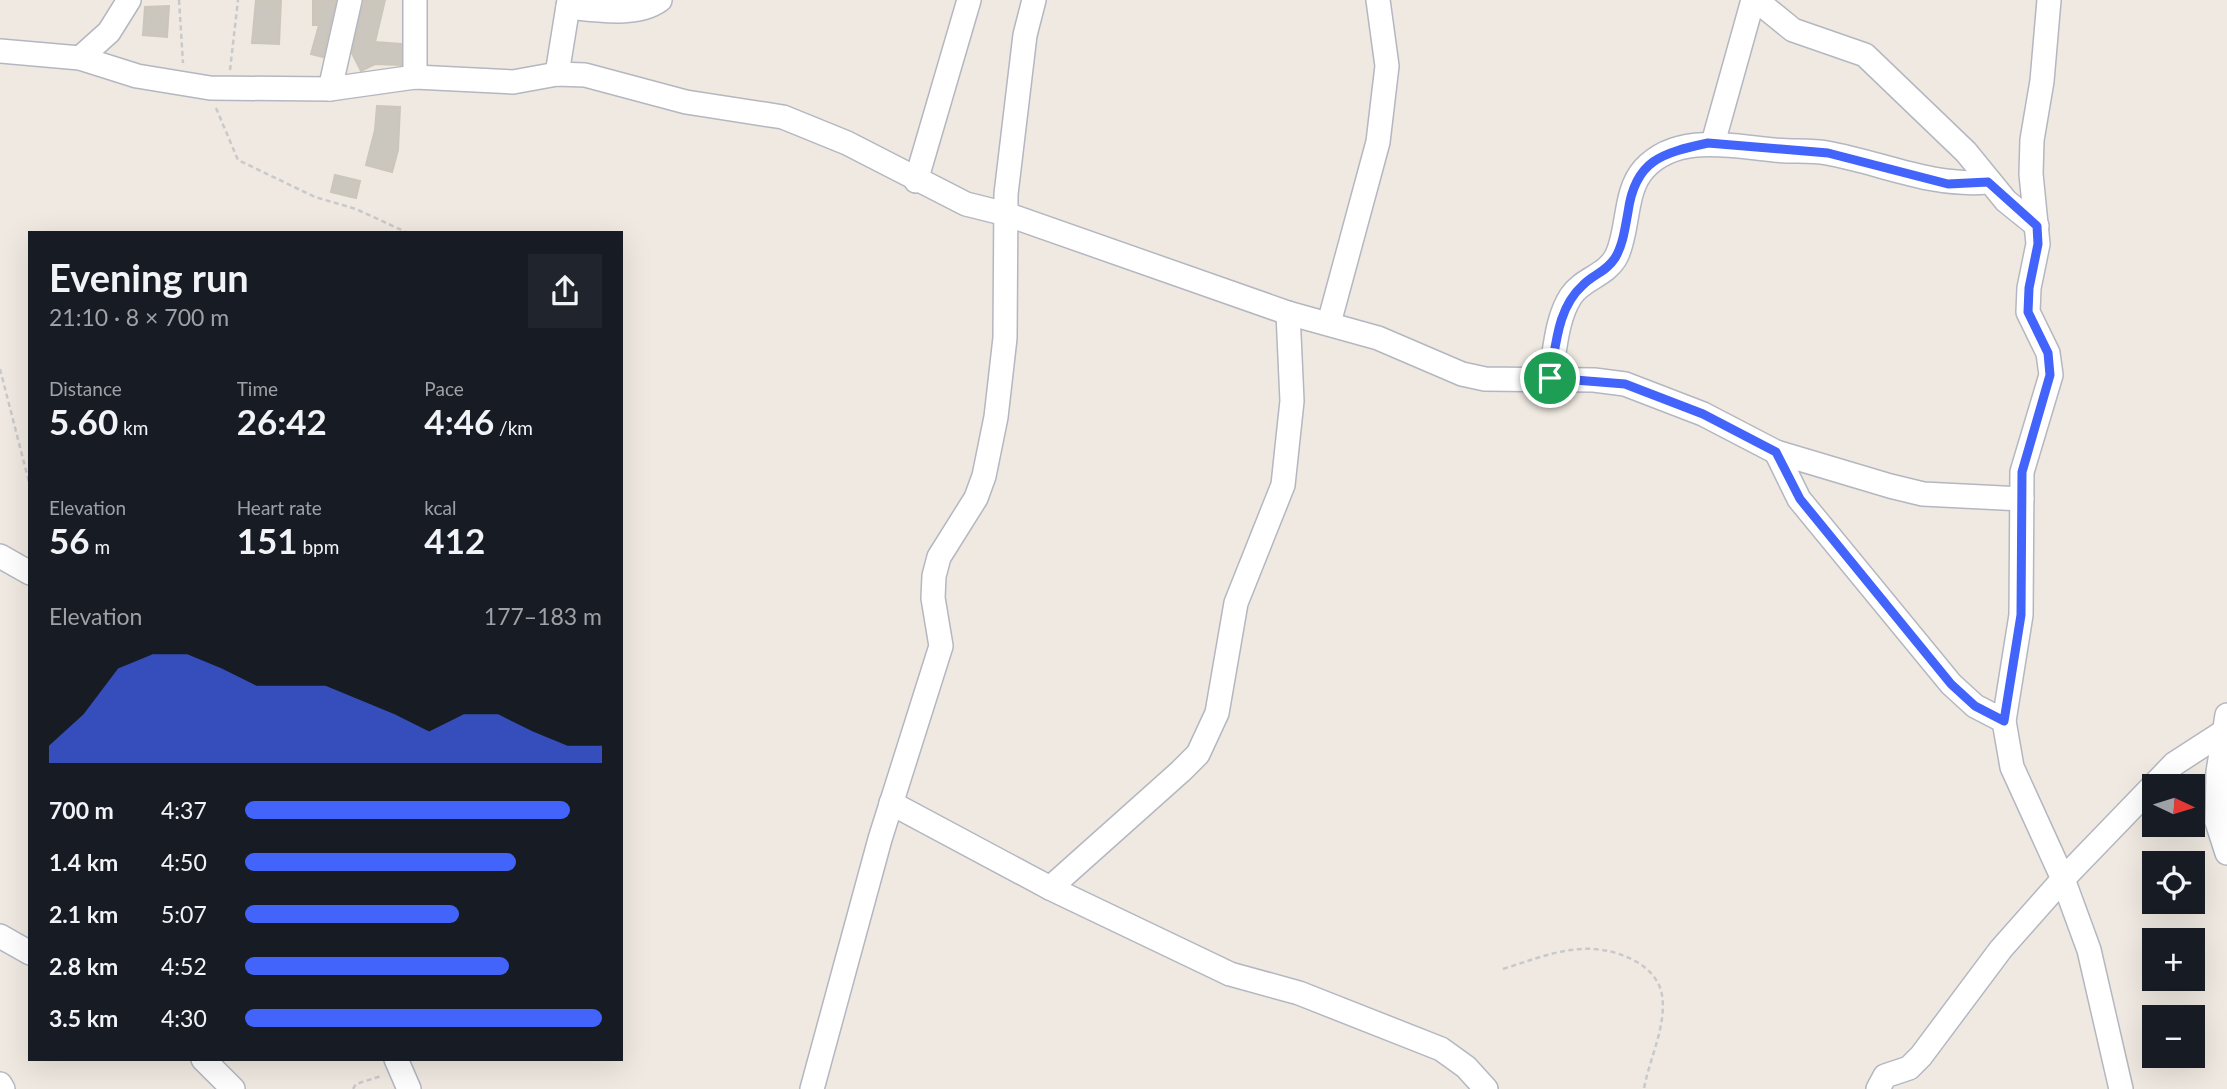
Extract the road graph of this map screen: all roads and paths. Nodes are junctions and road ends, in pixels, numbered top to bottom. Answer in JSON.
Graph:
{"nodes":[{"id":1,"x":129,"y":0,"type":"edge"},
{"id":2,"x":179,"y":0,"type":"edge"},
{"id":3,"x":238,"y":0,"type":"edge"},
{"id":4,"x":350,"y":0,"type":"edge"},
{"id":5,"x":415,"y":0,"type":"edge"},
{"id":6,"x":660,"y":0,"type":"edge"},
{"id":7,"x":970,"y":0,"type":"edge"},
{"id":8,"x":1034,"y":0,"type":"edge"},
{"id":9,"x":1378,"y":0,"type":"edge"},
{"id":10,"x":1754,"y":0,"type":"edge"},
{"id":11,"x":2049,"y":0,"type":"edge"},
{"id":12,"x":568,"y":4,"type":"edge"},
{"id":13,"x":0,"y":51,"type":"edge"},
{"id":14,"x":80,"y":58,"type":"junction"},
{"id":15,"x":557,"y":74,"type":"junction"},
{"id":16,"x":415,"y":77,"type":"junction"},
{"id":17,"x":184,"y":85,"type":"junction"},
{"id":18,"x":219,"y":88,"type":"junction"},
{"id":19,"x":330,"y":89,"type":"junction"},
{"id":20,"x":1713,"y":143,"type":"junction"},
{"id":21,"x":916,"y":181,"type":"junction"},
{"id":22,"x":1988,"y":182,"type":"junction"},
{"id":23,"x":1006,"y":214,"type":"junction"},
{"id":24,"x":2037,"y":226,"type":"junction"},
{"id":25,"x":404,"y":231,"type":"edge"},
{"id":26,"x":1289,"y":313,"type":"junction"},
{"id":27,"x":1329,"y":323,"type":"junction"},
{"id":28,"x":0,"y":369,"type":"edge"},
{"id":29,"x":1550,"y":378,"type":"junction"},
{"id":30,"x":1776,"y":452,"type":"junction"},
{"id":31,"x":28,"y":478,"type":"edge"},
{"id":32,"x":2022,"y":499,"type":"junction"},
{"id":33,"x":0,"y":556,"type":"edge"},
{"id":34,"x":28,"y":572,"type":"edge"},
{"id":35,"x":2004,"y":721,"type":"junction"},
{"id":36,"x":2226,"y":723,"type":"edge"},
{"id":37,"x":891,"y":803,"type":"junction"},
{"id":38,"x":2227,"y":853,"type":"edge"},
{"id":39,"x":2063,"y":878,"type":"junction"},
{"id":40,"x":1050,"y":888,"type":"junction"},
{"id":41,"x":0,"y":936,"type":"edge"},
{"id":42,"x":28,"y":952,"type":"edge"},
{"id":43,"x":1503,"y":969,"type":"dead end"},
{"id":44,"x":205,"y":1061,"type":"edge"},
{"id":45,"x":402,"y":1073,"type":"edge"},
{"id":46,"x":0,"y":1084,"type":"edge"},
{"id":47,"x":4,"y":1089,"type":"edge"},
{"id":48,"x":233,"y":1089,"type":"edge"},
{"id":49,"x":353,"y":1089,"type":"edge"},
{"id":50,"x":812,"y":1089,"type":"edge"},
{"id":51,"x":1486,"y":1089,"type":"edge"},
{"id":52,"x":1644,"y":1089,"type":"edge"},
{"id":53,"x":1878,"y":1089,"type":"edge"},
{"id":54,"x":2121,"y":1089,"type":"edge"}],
"edges":[{"from":1,"to":14,"type":"street"},
{"from":2,"to":17,"type":"path"},
{"from":3,"to":18,"type":"path"},
{"from":4,"to":19,"type":"street"},
{"from":5,"to":16,"type":"street"},
{"from":6,"to":12,"type":"street"},
{"from":7,"to":21,"type":"street"},
{"from":8,"to":23,"type":"street"},
{"from":9,"to":27,"type":"street"},
{"from":10,"to":20,"type":"street"},
{"from":10,"to":22,"type":"street"},
{"from":11,"to":24,"type":"street"},
{"from":12,"to":15,"type":"street"},
{"from":13,"to":14,"type":"street"},
{"from":14,"to":17,"type":"street"},
{"from":15,"to":16,"type":"street"},
{"from":15,"to":21,"type":"street"},
{"from":16,"to":19,"type":"street"},
{"from":17,"to":18,"type":"street"},
{"from":18,"to":19,"type":"street"},
{"from":18,"to":25,"type":"path"},
{"from":20,"to":22,"type":"street"},
{"from":20,"to":29,"type":"street"},
{"from":21,"to":23,"type":"street"},
{"from":22,"to":24,"type":"street"},
{"from":23,"to":26,"type":"street"},
{"from":23,"to":37,"type":"street"},
{"from":24,"to":32,"type":"street"},
{"from":26,"to":27,"type":"street"},
{"from":26,"to":40,"type":"street"},
{"from":27,"to":29,"type":"street"},
{"from":28,"to":31,"type":"path"},
{"from":29,"to":30,"type":"street"},
{"from":30,"to":32,"type":"street"},
{"from":30,"to":35,"type":"street"},
{"from":32,"to":35,"type":"street"},
{"from":33,"to":34,"type":"street"},
{"from":35,"to":39,"type":"street"},
{"from":36,"to":38,"type":"street"},
{"from":36,"to":39,"type":"street"},
{"from":37,"to":40,"type":"street"},
{"from":37,"to":50,"type":"street"},
{"from":39,"to":53,"type":"street"},
{"from":39,"to":54,"type":"street"},
{"from":40,"to":51,"type":"street"},
{"from":41,"to":42,"type":"street"},
{"from":43,"to":52,"type":"path"},
{"from":44,"to":48,"type":"street"},
{"from":45,"to":49,"type":"path"},
{"from":46,"to":47,"type":"street"}]}
